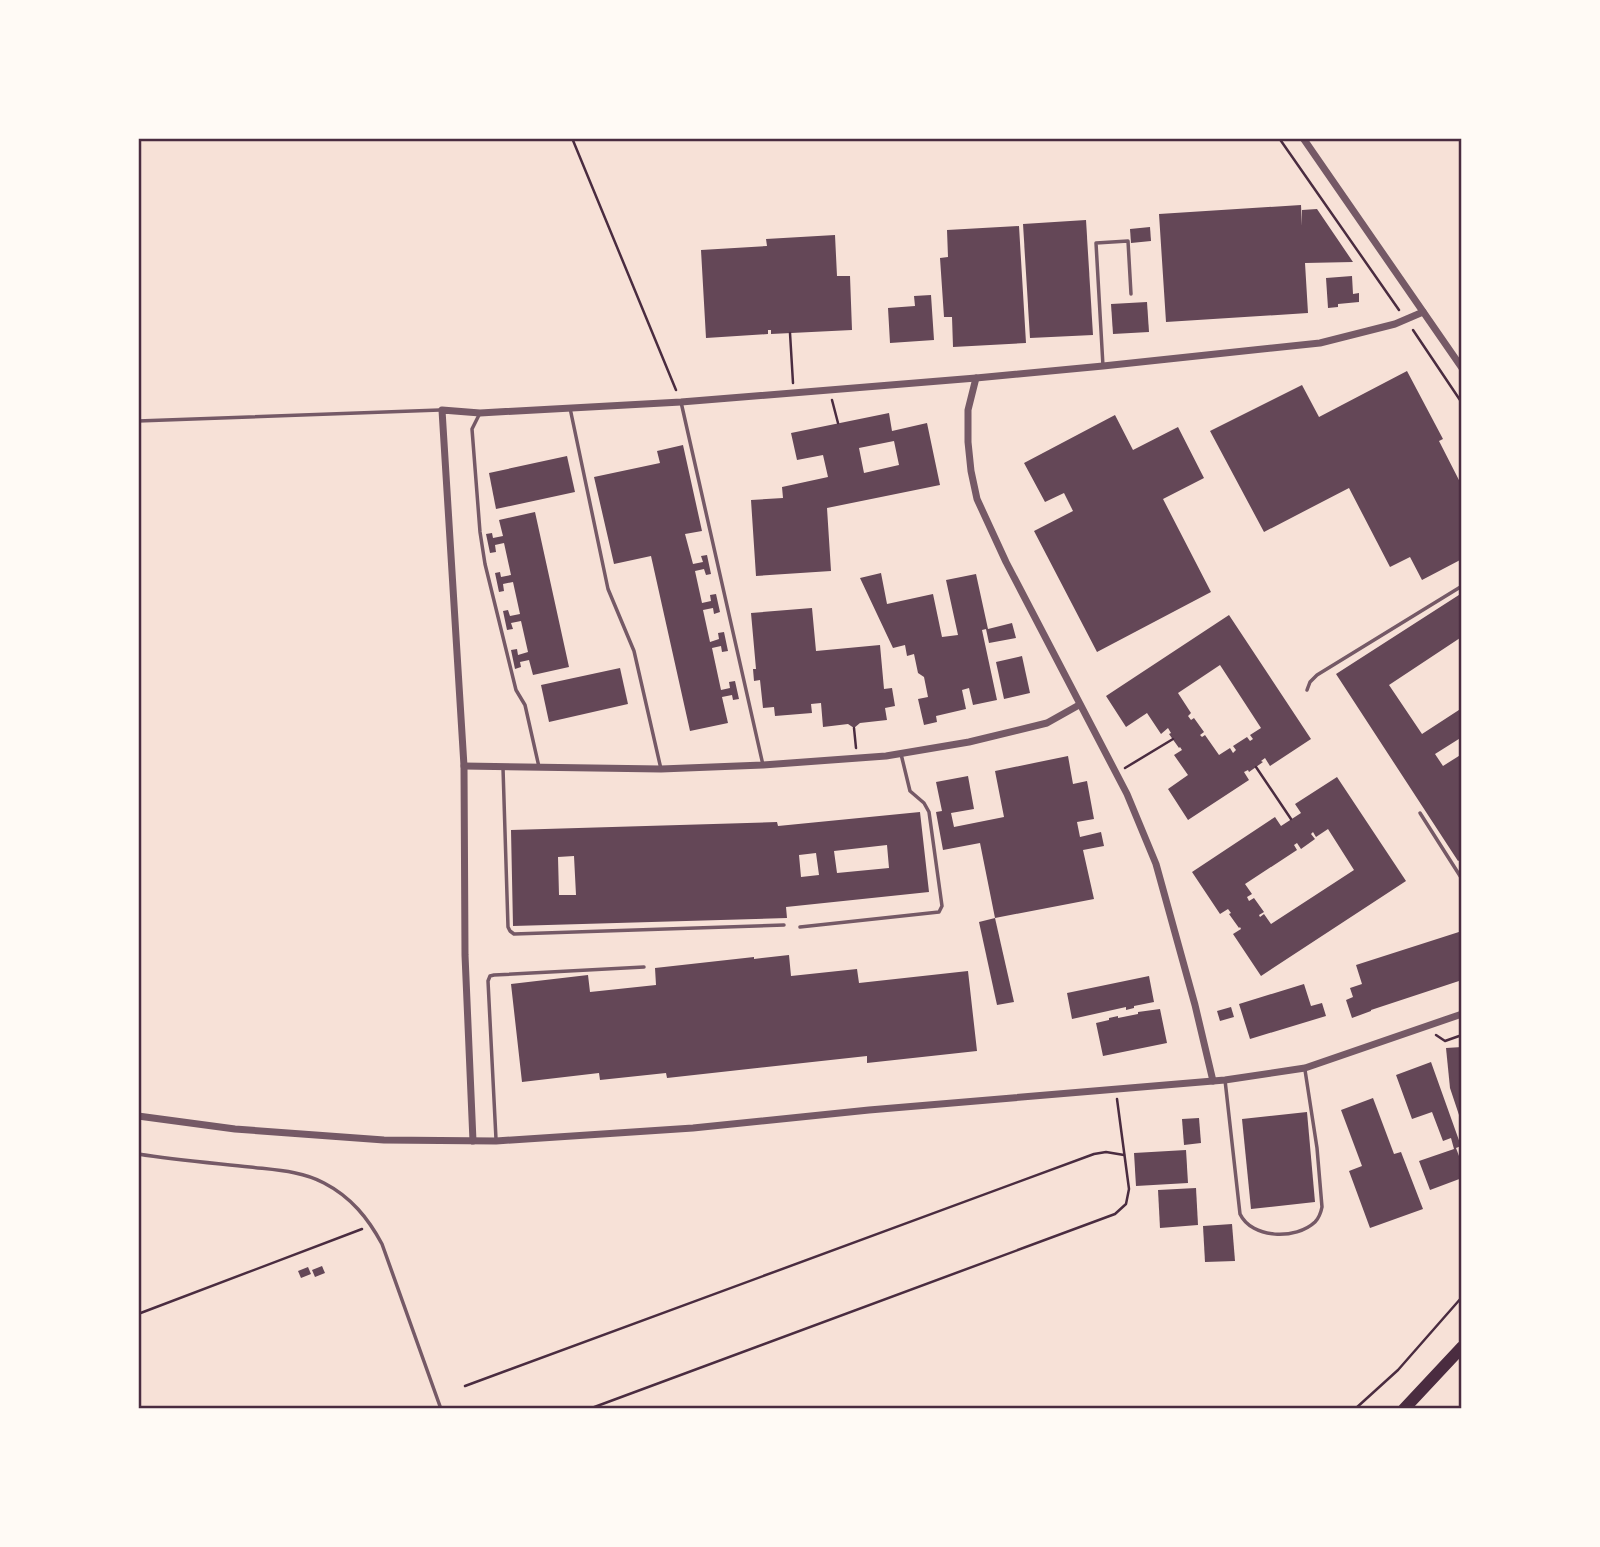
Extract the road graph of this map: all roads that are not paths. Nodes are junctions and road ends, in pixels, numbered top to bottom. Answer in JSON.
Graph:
{"nodes":[{"id":1,"x":1303,"y":138,"type":"edge"},
{"id":2,"x":1131,"y":294,"type":"dead end"},
{"id":3,"x":1423,"y":312,"type":"junction"},
{"id":4,"x":1103,"y":366,"type":"junction"},
{"id":5,"x":1462,"y":368,"type":"edge"},
{"id":6,"x":976,"y":378,"type":"junction"},
{"id":7,"x":681,"y":402,"type":"junction"},
{"id":8,"x":570,"y":408,"type":"junction"},
{"id":9,"x":442,"y":410,"type":"junction"},
{"id":10,"x":480,"y":413,"type":"junction"},
{"id":11,"x":138,"y":421,"type":"edge"},
{"id":12,"x":1462,"y":586,"type":"edge"},
{"id":13,"x":1307,"y":690,"type":"dead end"},
{"id":14,"x":1079,"y":705,"type":"junction"},
{"id":15,"x":901,"y":754,"type":"junction"},
{"id":16,"x":763,"y":765,"type":"junction"},
{"id":17,"x":464,"y":766,"type":"junction"},
{"id":18,"x":503,"y":766,"type":"junction"},
{"id":19,"x":539,"y":767,"type":"junction"},
{"id":20,"x":661,"y":769,"type":"junction"},
{"id":21,"x":1420,"y":813,"type":"dead end"},
{"id":22,"x":1462,"y":879,"type":"edge"},
{"id":23,"x":784,"y":925,"type":"dead end"},
{"id":24,"x":800,"y":927,"type":"dead end"},
{"id":25,"x":645,"y":967,"type":"dead end"},
{"id":26,"x":1462,"y":1014,"type":"edge"},
{"id":27,"x":1305,"y":1068,"type":"junction"},
{"id":28,"x":1224,"y":1080,"type":"junction"},
{"id":29,"x":1213,"y":1081,"type":"junction"},
{"id":30,"x":138,"y":1116,"type":"edge"},
{"id":31,"x":473,"y":1141,"type":"junction"},
{"id":32,"x":496,"y":1141,"type":"junction"},
{"id":33,"x":138,"y":1154,"type":"edge"},
{"id":34,"x":1462,"y":1347,"type":"edge"},
{"id":35,"x":441,"y":1409,"type":"edge"},
{"id":36,"x":1404,"y":1409,"type":"edge"}],
"edges":[{"from":1,"to":3,"type":"street"},
{"from":2,"to":4,"type":"lane"},
{"from":3,"to":4,"type":"street"},
{"from":3,"to":5,"type":"street"},
{"from":4,"to":6,"type":"street"},
{"from":6,"to":7,"type":"street"},
{"from":6,"to":14,"type":"street"},
{"from":7,"to":8,"type":"street"},
{"from":7,"to":16,"type":"lane"},
{"from":8,"to":10,"type":"street"},
{"from":8,"to":20,"type":"lane"},
{"from":9,"to":10,"type":"street"},
{"from":9,"to":11,"type":"lane"},
{"from":9,"to":17,"type":"street"},
{"from":10,"to":19,"type":"lane"},
{"from":12,"to":13,"type":"lane"},
{"from":14,"to":15,"type":"street"},
{"from":14,"to":29,"type":"street"},
{"from":15,"to":16,"type":"street"},
{"from":15,"to":24,"type":"lane"},
{"from":16,"to":20,"type":"street"},
{"from":17,"to":18,"type":"street"},
{"from":17,"to":31,"type":"street"},
{"from":18,"to":19,"type":"street"},
{"from":18,"to":23,"type":"lane"},
{"from":19,"to":20,"type":"street"},
{"from":21,"to":22,"type":"lane"},
{"from":25,"to":32,"type":"lane"},
{"from":26,"to":27,"type":"street"},
{"from":27,"to":28,"type":"street"},
{"from":27,"to":28,"type":"lane"},
{"from":28,"to":29,"type":"street"},
{"from":29,"to":32,"type":"street"},
{"from":30,"to":31,"type":"street"},
{"from":31,"to":32,"type":"street"},
{"from":33,"to":35,"type":"lane"},
{"from":34,"to":36,"type":"highway"}]}
